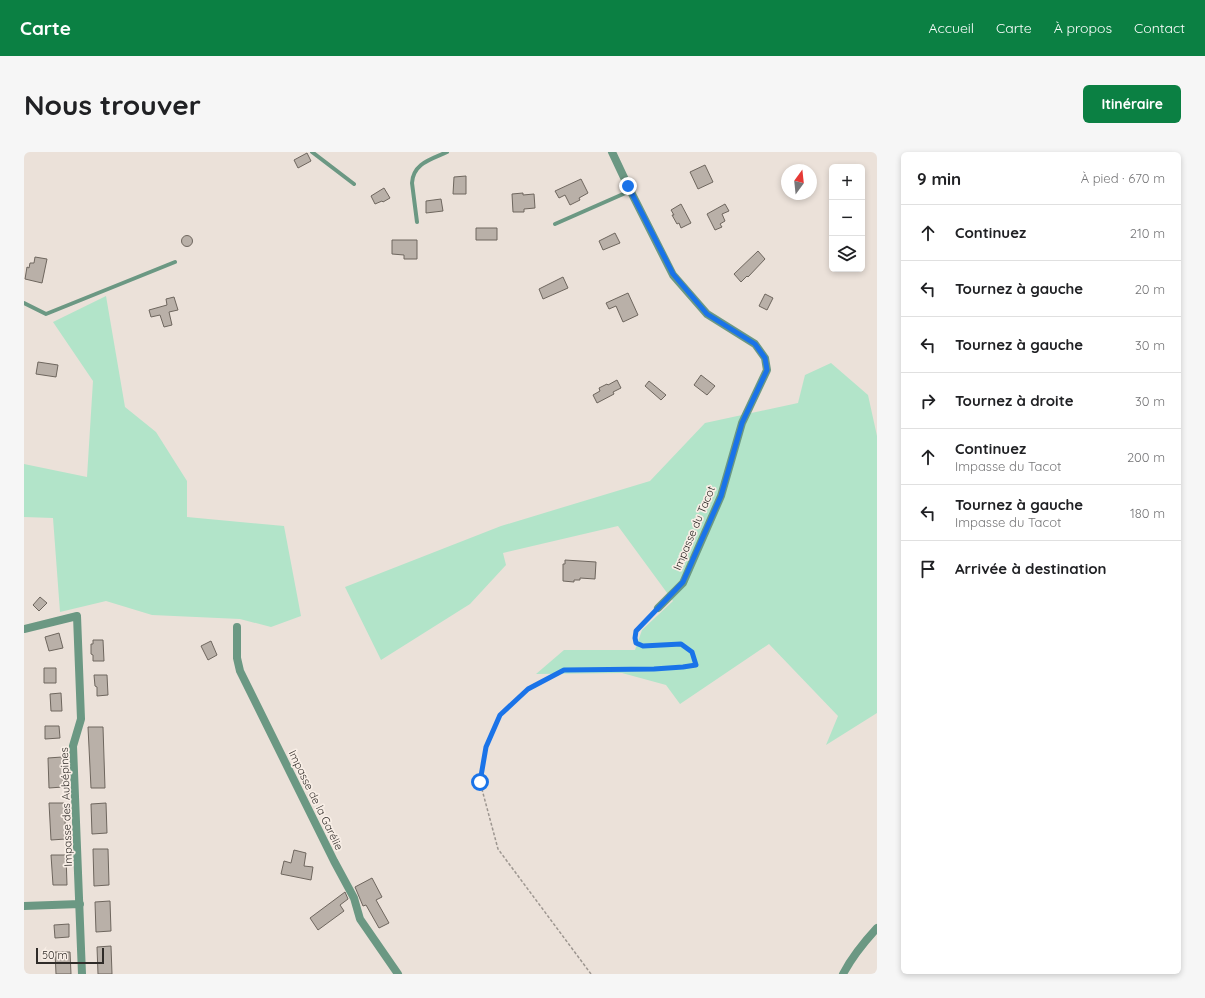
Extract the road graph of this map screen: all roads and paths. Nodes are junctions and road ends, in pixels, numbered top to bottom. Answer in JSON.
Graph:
{"nodes":[{"id":1,"x":312,"y":152,"type":"edge"},
{"id":2,"x":447,"y":152,"type":"edge"},
{"id":3,"x":612,"y":152,"type":"edge"},
{"id":4,"x":354,"y":184,"type":"dead end"},
{"id":5,"x":630,"y":191,"type":"junction"},
{"id":6,"x":417,"y":222,"type":"dead end"},
{"id":7,"x":555,"y":224,"type":"dead end"},
{"id":8,"x":175,"y":262,"type":"dead end"},
{"id":9,"x":24,"y":303,"type":"edge"},
{"id":10,"x":658,"y":608,"type":"joint"},
{"id":11,"x":237,"y":627,"type":"dead end"},
{"id":12,"x":24,"y":629,"type":"edge"},
{"id":13,"x":80,"y":904,"type":"junction"},
{"id":14,"x":24,"y":906,"type":"edge"},
{"id":15,"x":877,"y":928,"type":"edge"},
{"id":16,"x":82,"y":974,"type":"edge"},
{"id":17,"x":398,"y":974,"type":"edge"},
{"id":18,"x":591,"y":974,"type":"edge"},
{"id":19,"x":843,"y":974,"type":"edge"}],
"edges":[{"from":1,"to":4,"type":"lane"},
{"from":2,"to":6,"type":"lane"},
{"from":3,"to":5,"type":"street","name":"Impasse du Tacot"},
{"from":5,"to":7,"type":"lane"},
{"from":5,"to":10,"type":"street","name":"Impasse du Tacot"},
{"from":8,"to":9,"type":"lane"},
{"from":10,"to":18,"type":"path"},
{"from":11,"to":17,"type":"street","name":"Impasse de la Garélie"},
{"from":12,"to":13,"type":"street","name":"Impasse des Aubépines"},
{"from":13,"to":14,"type":"street"},
{"from":13,"to":16,"type":"street","name":"Impasse des Aubépines"},
{"from":15,"to":19,"type":"street"}]}
